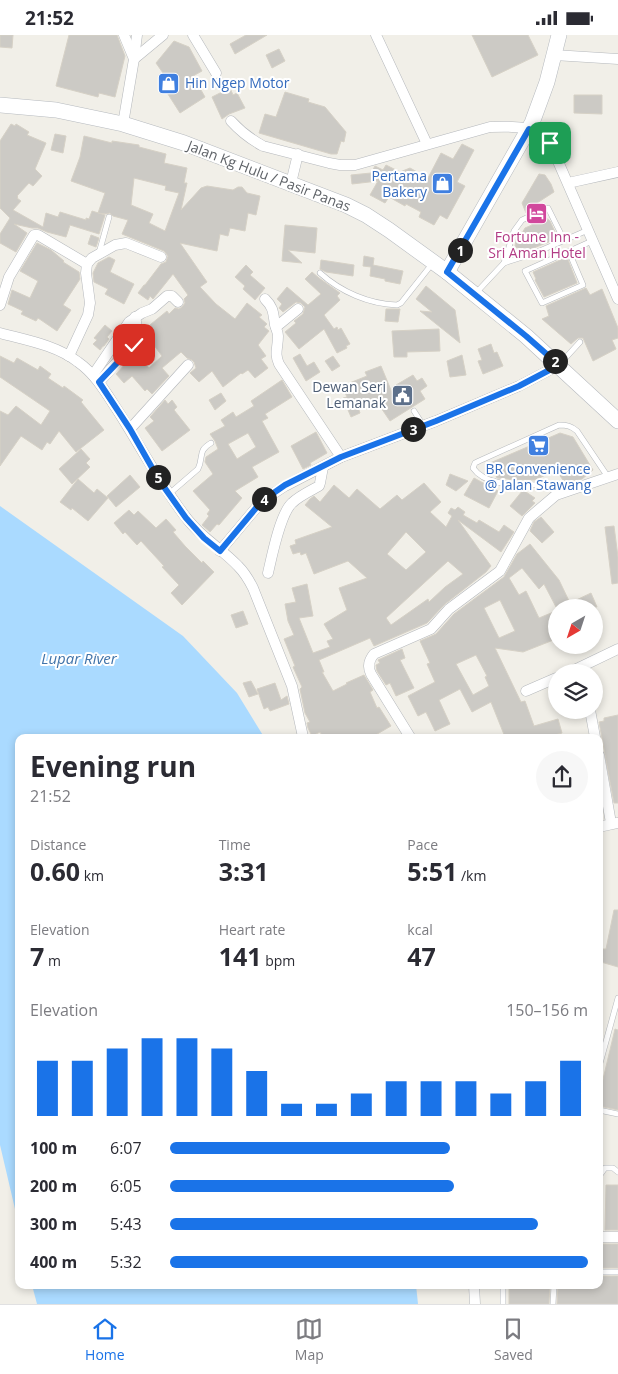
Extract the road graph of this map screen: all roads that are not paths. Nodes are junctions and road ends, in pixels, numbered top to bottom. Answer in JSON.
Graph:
{"nodes":[{"id":1,"x":124,"y":35,"type":"edge"},
{"id":2,"x":137,"y":35,"type":"edge"},
{"id":3,"x":164,"y":35,"type":"edge"},
{"id":4,"x":193,"y":35,"type":"edge"},
{"id":5,"x":376,"y":35,"type":"edge"},
{"id":6,"x":559,"y":35,"type":"edge"},
{"id":7,"x":554,"y":55,"type":"junction"},
{"id":8,"x":134,"y":59,"type":"junction"},
{"id":9,"x":618,"y":59,"type":"edge"},
{"id":10,"x":216,"y":73,"type":"dead end"},
{"id":11,"x":0,"y":105,"type":"edge"},
{"id":12,"x":231,"y":121,"type":"dead end"},
{"id":13,"x":123,"y":124,"type":"junction"},
{"id":14,"x":529,"y":129,"type":"junction"},
{"id":15,"x":427,"y":144,"type":"junction"},
{"id":16,"x":298,"y":154,"type":"junction"},
{"id":17,"x":618,"y":172,"type":"edge"},
{"id":18,"x":291,"y":183,"type":"junction"},
{"id":19,"x":568,"y":183,"type":"junction"},
{"id":20,"x":109,"y":217,"type":"dead end"},
{"id":21,"x":588,"y":231,"type":"junction"},
{"id":22,"x":564,"y":240,"type":"junction"},
{"id":23,"x":593,"y":241,"type":"junction"},
{"id":24,"x":569,"y":252,"type":"junction"},
{"id":25,"x":98,"y":255,"type":"junction"},
{"id":26,"x":161,"y":257,"type":"dead end"},
{"id":27,"x":434,"y":262,"type":"junction"},
{"id":28,"x":504,"y":263,"type":"junction"},
{"id":29,"x":87,"y":264,"type":"junction"},
{"id":30,"x":447,"y":272,"type":"junction"},
{"id":31,"x":320,"y":273,"type":"dead end"},
{"id":32,"x":474,"y":294,"type":"junction"},
{"id":33,"x":265,"y":299,"type":"dead end"},
{"id":34,"x":618,"y":299,"type":"edge"},
{"id":35,"x":178,"y":302,"type":"dead end"},
{"id":36,"x":0,"y":305,"type":"edge"},
{"id":37,"x":298,"y":309,"type":"dead end"},
{"id":38,"x":135,"y":317,"type":"junction"},
{"id":39,"x":276,"y":327,"type":"junction"},
{"id":40,"x":0,"y":333,"type":"edge"},
{"id":41,"x":580,"y":341,"type":"dead end"},
{"id":42,"x":70,"y":356,"type":"junction"},
{"id":43,"x":188,"y":365,"type":"dead end"},
{"id":44,"x":559,"y":365,"type":"junction"},
{"id":45,"x":96,"y":378,"type":"junction"},
{"id":46,"x":414,"y":411,"type":"dead end"},
{"id":47,"x":618,"y":421,"type":"edge"},
{"id":48,"x":423,"y":426,"type":"junction"},
{"id":49,"x":130,"y":429,"type":"junction"},
{"id":50,"x":211,"y":443,"type":"dead end"},
{"id":51,"x":341,"y":457,"type":"junction"},
{"id":52,"x":323,"y":467,"type":"junction"},
{"id":53,"x":618,"y":474,"type":"edge"},
{"id":54,"x":608,"y":477,"type":"junction"},
{"id":55,"x":571,"y":489,"type":"junction"},
{"id":56,"x":169,"y":494,"type":"junction"},
{"id":57,"x":220,"y":551,"type":"junction"},
{"id":58,"x":268,"y":573,"type":"dead end"},
{"id":59,"x":618,"y":649,"type":"edge"},
{"id":60,"x":592,"y":664,"type":"edge"},
{"id":61,"x":548,"y":681,"type":"edge"},
{"id":62,"x":526,"y":691,"type":"dead end"},
{"id":63,"x":592,"y":719,"type":"edge"},
{"id":64,"x":302,"y":734,"type":"edge"},
{"id":65,"x":408,"y":734,"type":"edge"},
{"id":66,"x":594,"y":734,"type":"edge"},
{"id":67,"x":603,"y":772,"type":"edge"},
{"id":68,"x":615,"y":823,"type":"edge"},
{"id":69,"x":618,"y":998,"type":"edge"},
{"id":70,"x":617,"y":1005,"type":"edge"},
{"id":71,"x":603,"y":1053,"type":"edge"},
{"id":72,"x":603,"y":1111,"type":"edge"},
{"id":73,"x":618,"y":1114,"type":"edge"},
{"id":74,"x":603,"y":1171,"type":"edge"},
{"id":75,"x":618,"y":1172,"type":"edge"},
{"id":76,"x":603,"y":1237,"type":"edge"},
{"id":77,"x":618,"y":1237,"type":"edge"},
{"id":78,"x":618,"y":1271,"type":"edge"},
{"id":79,"x":603,"y":1272,"type":"edge"},
{"id":80,"x":474,"y":1289,"type":"edge"},
{"id":81,"x":503,"y":1289,"type":"edge"},
{"id":82,"x":554,"y":1289,"type":"edge"},
{"id":83,"x":475,"y":1304,"type":"edge"},
{"id":84,"x":503,"y":1304,"type":"edge"},
{"id":85,"x":553,"y":1304,"type":"edge"}],
"edges":[{"from":1,"to":8,"type":"street"},
{"from":2,"to":8,"type":"street"},
{"from":3,"to":8,"type":"street"},
{"from":4,"to":10,"type":"street"},
{"from":5,"to":15,"type":"street"},
{"from":6,"to":7,"type":"main road"},
{"from":7,"to":9,"type":"street"},
{"from":7,"to":14,"type":"main road"},
{"from":8,"to":13,"type":"street"},
{"from":11,"to":13,"type":"main road","name":"Jalan Kg Hulu / Pasir Panas"},
{"from":12,"to":16,"type":"street"},
{"from":13,"to":18,"type":"main road","name":"Jalan Kg Hulu / Pasir Panas"},
{"from":14,"to":15,"type":"street"},
{"from":14,"to":19,"type":"street"},
{"from":14,"to":30,"type":"main road"},
{"from":15,"to":16,"type":"street"},
{"from":16,"to":18,"type":"street"},
{"from":17,"to":19,"type":"street"},
{"from":18,"to":27,"type":"main road","name":"Jalan Kg Hulu / Pasir Panas"},
{"from":19,"to":21,"type":"street"},
{"from":20,"to":25,"type":"lane"},
{"from":21,"to":22,"type":"lane"},
{"from":21,"to":23,"type":"street"},
{"from":22,"to":28,"type":"lane"},
{"from":22,"to":28,"type":"lane"},
{"from":23,"to":24,"type":"lane"},
{"from":23,"to":34,"type":"street"},
{"from":24,"to":24,"type":"lane"},
{"from":25,"to":26,"type":"street"},
{"from":25,"to":29,"type":"street"},
{"from":27,"to":30,"type":"main road","name":"Jalan Kg Hulu / Pasir Panas"},
{"from":27,"to":31,"type":"lane"},
{"from":28,"to":32,"type":"lane"},
{"from":29,"to":36,"type":"street"},
{"from":29,"to":42,"type":"street"},
{"from":30,"to":32,"type":"main road","name":"Jalan Kg Hulu / Pasir Panas"},
{"from":32,"to":44,"type":"main road","name":"Jalan Kg Hulu / Pasir Panas"},
{"from":33,"to":39,"type":"street"},
{"from":35,"to":38,"type":"street"},
{"from":37,"to":39,"type":"street"},
{"from":38,"to":45,"type":"street"},
{"from":38,"to":45,"type":"street"},
{"from":39,"to":51,"type":"street"},
{"from":40,"to":42,"type":"street"},
{"from":41,"to":44,"type":"lane"},
{"from":42,"to":45,"type":"street"},
{"from":43,"to":49,"type":"street"},
{"from":44,"to":47,"type":"main road","name":"Jalan Kg Hulu / Pasir Panas"},
{"from":44,"to":48,"type":"street"},
{"from":45,"to":49,"type":"street"},
{"from":46,"to":48,"type":"lane"},
{"from":48,"to":51,"type":"street"},
{"from":49,"to":56,"type":"street"},
{"from":50,"to":56,"type":"lane"},
{"from":51,"to":52,"type":"street"},
{"from":52,"to":57,"type":"street"},
{"from":52,"to":58,"type":"street"},
{"from":53,"to":54,"type":"street"},
{"from":54,"to":55,"type":"street"},
{"from":54,"to":55,"type":"lane"},
{"from":55,"to":65,"type":"street"},
{"from":56,"to":57,"type":"street"},
{"from":57,"to":64,"type":"street"},
{"from":59,"to":60,"type":"street"},
{"from":61,"to":62,"type":"street"},
{"from":63,"to":66,"type":"street"},
{"from":67,"to":68,"type":"street"},
{"from":69,"to":70,"type":"lane"},
{"from":70,"to":71,"type":"lane"},
{"from":72,"to":73,"type":"lane"},
{"from":74,"to":75,"type":"lane"},
{"from":76,"to":77,"type":"street"},
{"from":78,"to":79,"type":"lane"},
{"from":80,"to":83,"type":"street"},
{"from":81,"to":84,"type":"lane"},
{"from":82,"to":85,"type":"lane"}]}
